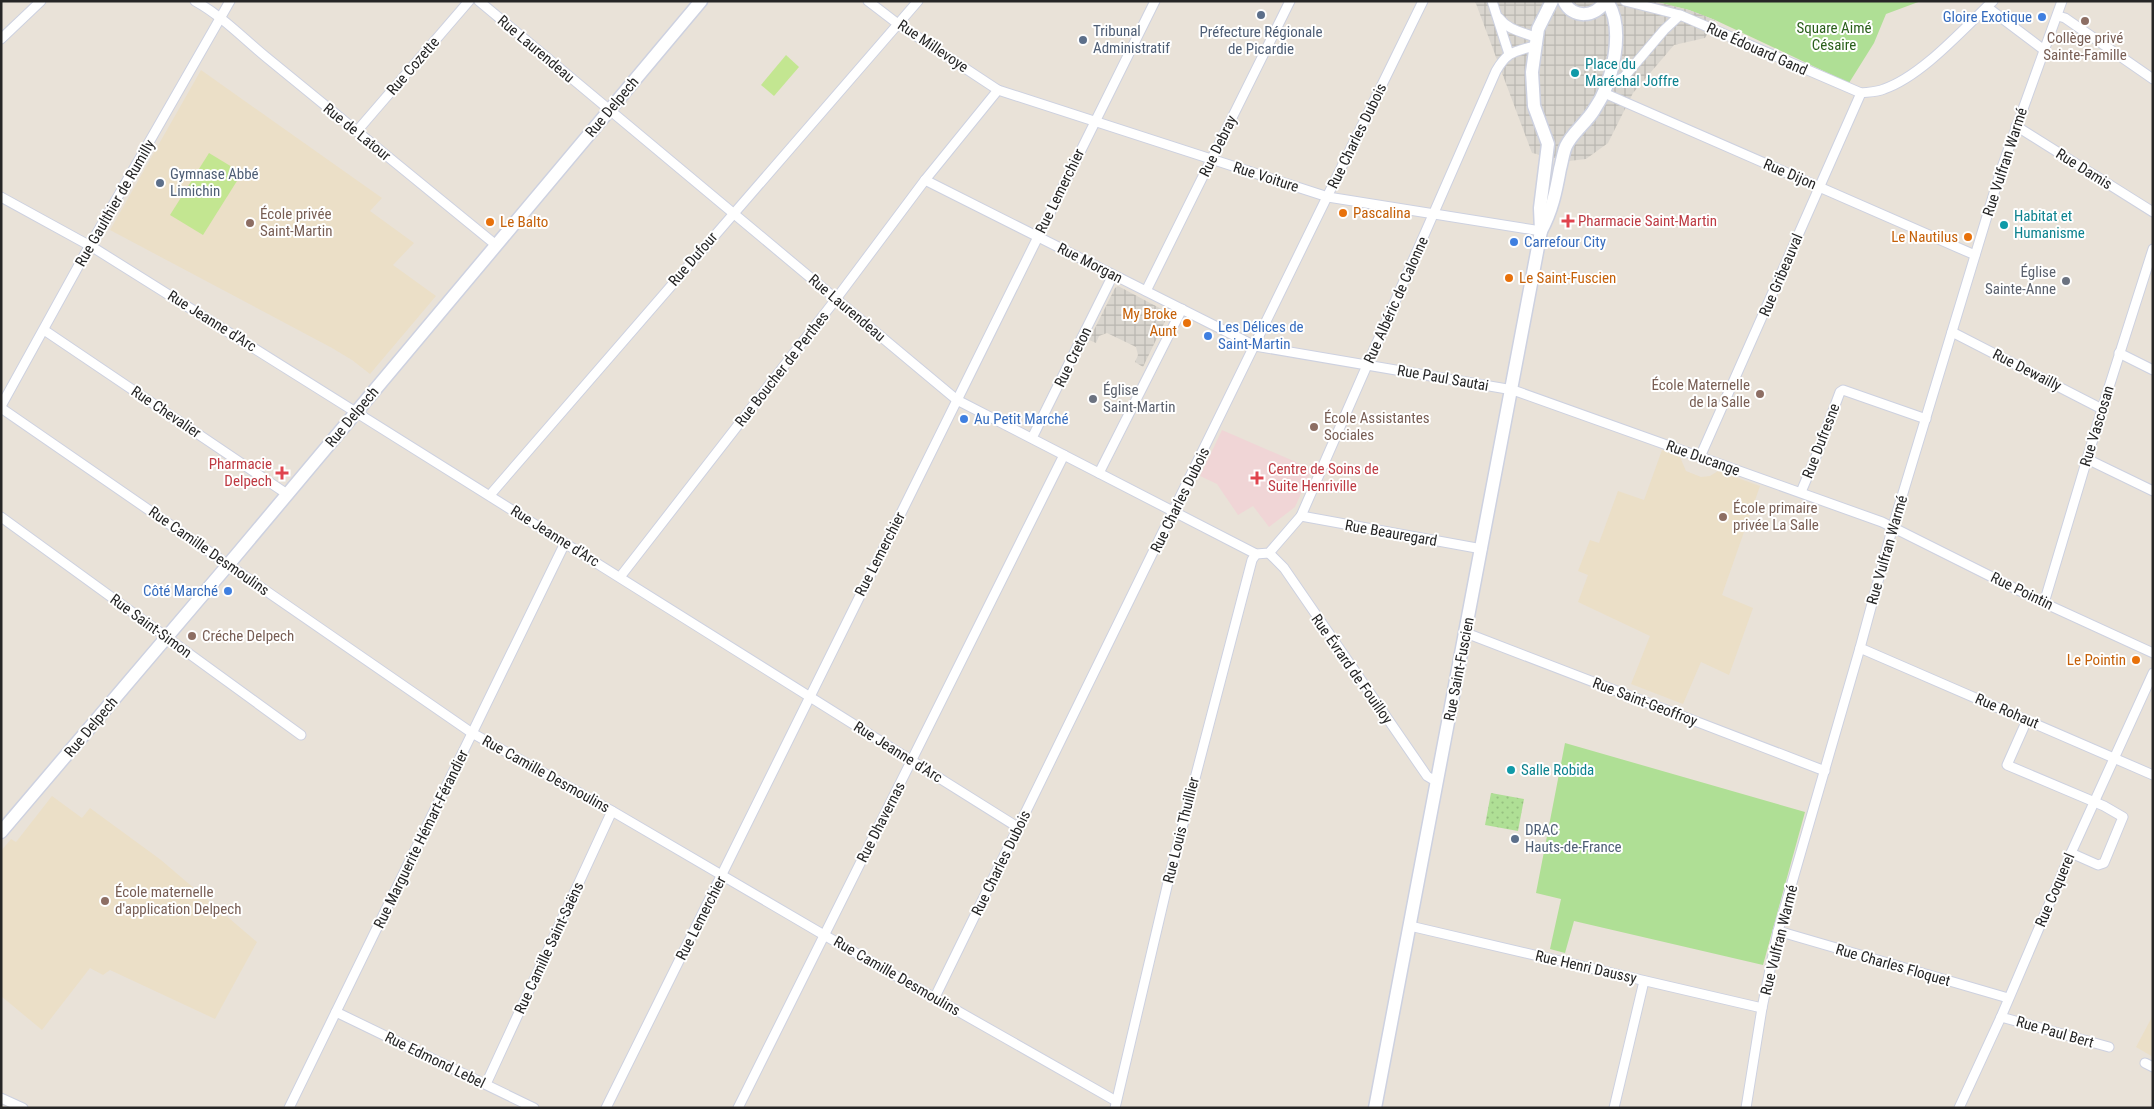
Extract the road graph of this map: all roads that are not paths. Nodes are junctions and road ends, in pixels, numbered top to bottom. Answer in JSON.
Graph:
{"nodes":[{"id":1,"x":41,"y":1,"type":"edge"},
{"id":2,"x":195,"y":1,"type":"edge"},
{"id":3,"x":230,"y":1,"type":"edge"},
{"id":4,"x":469,"y":1,"type":"edge"},
{"id":5,"x":479,"y":1,"type":"edge"},
{"id":6,"x":701,"y":1,"type":"edge"},
{"id":7,"x":868,"y":1,"type":"edge"},
{"id":8,"x":918,"y":1,"type":"edge"},
{"id":9,"x":1154,"y":1,"type":"edge"},
{"id":10,"x":1290,"y":1,"type":"edge"},
{"id":11,"x":1423,"y":1,"type":"edge"},
{"id":12,"x":1492,"y":1,"type":"edge"},
{"id":13,"x":1552,"y":1,"type":"edge"},
{"id":14,"x":1564,"y":1,"type":"edge"},
{"id":15,"x":1606,"y":1,"type":"edge"},
{"id":16,"x":1625,"y":1,"type":"edge"},
{"id":17,"x":2062,"y":1,"type":"edge"},
{"id":18,"x":1990,"y":4,"type":"edge"},
{"id":19,"x":1680,"y":15,"type":"junction"},
{"id":20,"x":221,"y":16,"type":"junction"},
{"id":21,"x":1497,"y":16,"type":"junction"},
{"id":22,"x":2058,"y":16,"type":"junction"},
{"id":23,"x":898,"y":24,"type":"junction"},
{"id":24,"x":1,"y":39,"type":"edge"},
{"id":25,"x":1535,"y":42,"type":"junction"},
{"id":26,"x":2044,"y":50,"type":"junction"},
{"id":27,"x":1509,"y":54,"type":"junction"},
{"id":28,"x":2153,"y":79,"type":"edge"},
{"id":29,"x":1606,"y":89,"type":"junction"},
{"id":30,"x":998,"y":90,"type":"junction"},
{"id":31,"x":1861,"y":93,"type":"junction"},
{"id":32,"x":610,"y":110,"type":"junction"},
{"id":33,"x":1094,"y":121,"type":"junction"},
{"id":34,"x":2016,"y":126,"type":"junction"},
{"id":35,"x":1544,"y":130,"type":"junction"},
{"id":36,"x":357,"y":131,"type":"junction"},
{"id":37,"x":1571,"y":137,"type":"junction"},
{"id":38,"x":1212,"y":159,"type":"junction"},
{"id":39,"x":924,"y":180,"type":"junction"},
{"id":40,"x":1819,"y":187,"type":"junction"},
{"id":41,"x":1,"y":197,"type":"edge"},
{"id":42,"x":1328,"y":197,"type":"junction"},
{"id":43,"x":2153,"y":212,"type":"edge"},
{"id":44,"x":733,"y":213,"type":"junction"},
{"id":45,"x":1434,"y":214,"type":"junction"},
{"id":46,"x":1541,"y":231,"type":"junction"},
{"id":47,"x":1038,"y":237,"type":"junction"},
{"id":48,"x":496,"y":245,"type":"junction"},
{"id":49,"x":90,"y":246,"type":"junction"},
{"id":50,"x":2153,"y":249,"type":"edge"},
{"id":51,"x":1975,"y":254,"type":"junction"},
{"id":52,"x":1113,"y":275,"type":"junction"},
{"id":53,"x":1146,"y":291,"type":"junction"},
{"id":54,"x":836,"y":299,"type":"junction"},
{"id":55,"x":1182,"y":309,"type":"junction"},
{"id":56,"x":44,"y":330,"type":"junction"},
{"id":57,"x":1952,"y":332,"type":"junction"},
{"id":58,"x":1255,"y":346,"type":"junction"},
{"id":59,"x":2119,"y":353,"type":"junction"},
{"id":60,"x":1368,"y":365,"type":"junction"},
{"id":61,"x":2153,"y":370,"type":"edge"},
{"id":62,"x":1512,"y":390,"type":"junction"},
{"id":63,"x":957,"y":400,"type":"junction"},
{"id":64,"x":1,"y":407,"type":"edge"},
{"id":65,"x":2102,"y":408,"type":"junction"},
{"id":66,"x":357,"y":412,"type":"junction"},
{"id":67,"x":1926,"y":419,"type":"junction"},
{"id":68,"x":1032,"y":438,"type":"junction"},
{"id":69,"x":1064,"y":455,"type":"junction"},
{"id":70,"x":1700,"y":457,"type":"junction"},
{"id":71,"x":2087,"y":459,"type":"junction"},
{"id":72,"x":1099,"y":473,"type":"junction"},
{"id":73,"x":2153,"y":491,"type":"edge"},
{"id":74,"x":1801,"y":492,"type":"junction"},
{"id":75,"x":287,"y":494,"type":"junction"},
{"id":76,"x":490,"y":495,"type":"junction"},
{"id":77,"x":1174,"y":512,"type":"junction"},
{"id":78,"x":1301,"y":516,"type":"junction"},
{"id":79,"x":1,"y":517,"type":"edge"},
{"id":80,"x":1893,"y":526,"type":"junction"},
{"id":81,"x":566,"y":542,"type":"junction"},
{"id":82,"x":1482,"y":549,"type":"junction"},
{"id":83,"x":1269,"y":553,"type":"junction"},
{"id":84,"x":1256,"y":554,"type":"junction"},
{"id":85,"x":228,"y":565,"type":"junction"},
{"id":86,"x":620,"y":577,"type":"junction"},
{"id":87,"x":2044,"y":603,"type":"junction"},
{"id":88,"x":1466,"y":632,"type":"junction"},
{"id":89,"x":167,"y":637,"type":"junction"},
{"id":90,"x":1860,"y":648,"type":"junction"},
{"id":91,"x":2153,"y":652,"type":"edge"},
{"id":92,"x":2153,"y":673,"type":"edge"},
{"id":93,"x":809,"y":696,"type":"junction"},
{"id":94,"x":2027,"y":720,"type":"junction"},
{"id":95,"x":472,"y":733,"type":"junction"},
{"id":96,"x":301,"y":735,"type":"dead end"},
{"id":97,"x":2114,"y":758,"type":"junction"},
{"id":98,"x":912,"y":760,"type":"junction"},
{"id":99,"x":1825,"y":771,"type":"junction"},
{"id":100,"x":2153,"y":775,"type":"edge"},
{"id":101,"x":1437,"y":782,"type":"junction"},
{"id":102,"x":2095,"y":802,"type":"junction"},
{"id":103,"x":612,"y":811,"type":"junction"},
{"id":104,"x":1019,"y":828,"type":"junction"},
{"id":105,"x":1,"y":832,"type":"edge"},
{"id":106,"x":2071,"y":853,"type":"junction"},
{"id":107,"x":723,"y":876,"type":"junction"},
{"id":108,"x":1410,"y":926,"type":"junction"},
{"id":109,"x":1778,"y":931,"type":"junction"},
{"id":110,"x":824,"y":935,"type":"junction"},
{"id":111,"x":1644,"y":981,"type":"junction"},
{"id":112,"x":935,"y":997,"type":"junction"},
{"id":113,"x":2008,"y":998,"type":"junction"},
{"id":114,"x":1762,"y":1008,"type":"junction"},
{"id":115,"x":336,"y":1012,"type":"junction"},
{"id":116,"x":2001,"y":1017,"type":"junction"},
{"id":117,"x":2109,"y":1047,"type":"dead end"},
{"id":118,"x":486,"y":1084,"type":"junction"},
{"id":119,"x":1,"y":1098,"type":"edge"},
{"id":120,"x":1116,"y":1105,"type":"edge"},
{"id":121,"x":23,"y":1108,"type":"edge"},
{"id":122,"x":289,"y":1108,"type":"edge"},
{"id":123,"x":534,"y":1108,"type":"edge"},
{"id":124,"x":606,"y":1108,"type":"edge"},
{"id":125,"x":738,"y":1108,"type":"edge"},
{"id":126,"x":1376,"y":1108,"type":"edge"},
{"id":127,"x":1614,"y":1108,"type":"edge"},
{"id":128,"x":1746,"y":1108,"type":"edge"},
{"id":129,"x":1959,"y":1108,"type":"edge"}],
"edges":[{"from":1,"to":24,"type":"street"},
{"from":2,"to":20,"type":"street","name":"Rue de Latour"},
{"from":3,"to":20,"type":"street","name":"Rue Gaulthier de Rumilly"},
{"from":4,"to":36,"type":"street","name":"Rue Cozette"},
{"from":5,"to":32,"type":"street","name":"Rue Laurendeau"},
{"from":6,"to":32,"type":"main road","name":"Rue Delpech"},
{"from":7,"to":23,"type":"street","name":"Rue Millevoye"},
{"from":8,"to":23,"type":"street","name":"Rue Dufour"},
{"from":9,"to":33,"type":"street","name":"Rue Lemerchier"},
{"from":10,"to":38,"type":"street","name":"Rue Debray"},
{"from":11,"to":42,"type":"street","name":"Rue Charles Dubois"},
{"from":12,"to":21,"type":"street"},
{"from":13,"to":25,"type":"main road"},
{"from":14,"to":15,"type":"main road"},
{"from":15,"to":29,"type":"main road"},
{"from":16,"to":19,"type":"street","name":"Rue Édouard Gand"},
{"from":17,"to":22,"type":"street","name":"Rue Vulfran Warmé"},
{"from":18,"to":26,"type":"street"},
{"from":18,"to":31,"type":"street"},
{"from":19,"to":29,"type":"street"},
{"from":19,"to":31,"type":"street","name":"Rue Édouard Gand"},
{"from":20,"to":36,"type":"street","name":"Rue de Latour"},
{"from":20,"to":49,"type":"street","name":"Rue Gaulthier de Rumilly"},
{"from":21,"to":25,"type":"street"},
{"from":21,"to":27,"type":"street"},
{"from":22,"to":26,"type":"street","name":"Rue Vulfran Warmé"},
{"from":22,"to":28,"type":"street"},
{"from":23,"to":30,"type":"street","name":"Rue Millevoye"},
{"from":23,"to":44,"type":"street","name":"Rue Dufour"},
{"from":25,"to":27,"type":"street"},
{"from":25,"to":35,"type":"main road"},
{"from":26,"to":34,"type":"street","name":"Rue Vulfran Warmé"},
{"from":27,"to":45,"type":"street","name":"Rue Albéric de Calonne"},
{"from":29,"to":37,"type":"main road"},
{"from":29,"to":40,"type":"street","name":"Rue Dijon"},
{"from":30,"to":33,"type":"street","name":"Rue Voiture"},
{"from":30,"to":39,"type":"street","name":"Rue Boucher de Perthes"},
{"from":31,"to":40,"type":"street","name":"Rue Gribeauval"},
{"from":32,"to":44,"type":"street","name":"Rue Laurendeau"},
{"from":32,"to":48,"type":"main road","name":"Rue Delpech"},
{"from":33,"to":38,"type":"street","name":"Rue Voiture"},
{"from":33,"to":47,"type":"street","name":"Rue Lemerchier"},
{"from":34,"to":43,"type":"street","name":"Rue Damis"},
{"from":34,"to":51,"type":"street","name":"Rue Vulfran Warmé"},
{"from":35,"to":37,"type":"main road"},
{"from":35,"to":46,"type":"main road","name":"Rue Saint-Fuscien"},
{"from":36,"to":48,"type":"street","name":"Rue de Latour"},
{"from":37,"to":46,"type":"main road","name":"Rue Saint-Fuscien"},
{"from":38,"to":42,"type":"street","name":"Rue Voiture"},
{"from":38,"to":53,"type":"street","name":"Rue Debray"},
{"from":39,"to":47,"type":"street","name":"Rue Morgan"},
{"from":39,"to":54,"type":"street","name":"Rue Boucher de Perthes"},
{"from":40,"to":51,"type":"street","name":"Rue Dijon"},
{"from":40,"to":70,"type":"street","name":"Rue Gribeauval"},
{"from":41,"to":49,"type":"street","name":"Rue Jeanne d'Arc"},
{"from":42,"to":45,"type":"street","name":"Rue Voiture"},
{"from":42,"to":58,"type":"street","name":"Rue Charles Dubois"},
{"from":44,"to":54,"type":"street","name":"Rue Laurendeau"},
{"from":44,"to":76,"type":"street","name":"Rue Dufour"},
{"from":45,"to":46,"type":"street","name":"Rue Voiture"},
{"from":45,"to":60,"type":"street","name":"Rue Albéric de Calonne"},
{"from":46,"to":62,"type":"main road","name":"Rue Saint-Fuscien"},
{"from":47,"to":52,"type":"street","name":"Rue Morgan"},
{"from":47,"to":63,"type":"street","name":"Rue Lemerchier"},
{"from":48,"to":66,"type":"main road","name":"Rue Delpech"},
{"from":49,"to":56,"type":"street","name":"Rue Gaulthier de Rumilly"},
{"from":49,"to":66,"type":"street","name":"Rue Jeanne d'Arc"},
{"from":50,"to":59,"type":"street","name":"Rue Vascosan"},
{"from":51,"to":57,"type":"street","name":"Rue Vulfran Warmé"},
{"from":52,"to":53,"type":"street","name":"Rue Morgan"},
{"from":52,"to":68,"type":"street","name":"Rue Creton"},
{"from":53,"to":55,"type":"street","name":"Rue Morgan"},
{"from":54,"to":63,"type":"street","name":"Rue Laurendeau"},
{"from":54,"to":86,"type":"street","name":"Rue Boucher de Perthes"},
{"from":55,"to":58,"type":"street","name":"Rue Morgan"},
{"from":55,"to":72,"type":"street"},
{"from":56,"to":64,"type":"street","name":"Rue Gaulthier de Rumilly"},
{"from":56,"to":75,"type":"street","name":"Rue Chevalier"},
{"from":57,"to":65,"type":"street","name":"Rue Dewailly"},
{"from":57,"to":67,"type":"street","name":"Rue Vulfran Warmé"},
{"from":58,"to":60,"type":"street","name":"Rue Paul Sautai"},
{"from":58,"to":77,"type":"street","name":"Rue Charles Dubois"},
{"from":59,"to":61,"type":"street"},
{"from":59,"to":65,"type":"street","name":"Rue Vascosan"},
{"from":60,"to":62,"type":"street","name":"Rue Paul Sautai"},
{"from":60,"to":78,"type":"street","name":"Rue Albéric de Calonne"},
{"from":62,"to":70,"type":"street","name":"Rue Ducange"},
{"from":62,"to":82,"type":"main road","name":"Rue Saint-Fuscien"},
{"from":63,"to":68,"type":"street","name":"Rue Laurendeau"},
{"from":63,"to":93,"type":"street","name":"Rue Lemerchier"},
{"from":64,"to":85,"type":"street","name":"Rue Camille Desmoulins"},
{"from":65,"to":71,"type":"street","name":"Rue Vascosan"},
{"from":66,"to":75,"type":"main road","name":"Rue Delpech"},
{"from":66,"to":76,"type":"street","name":"Rue Jeanne d'Arc"},
{"from":67,"to":74,"type":"street","name":"Rue Dufresne"},
{"from":67,"to":80,"type":"street","name":"Rue Vulfran Warmé"},
{"from":68,"to":69,"type":"street","name":"Rue Laurendeau"},
{"from":69,"to":72,"type":"street","name":"Rue Laurendeau"},
{"from":69,"to":98,"type":"street","name":"Rue Dhavernas"},
{"from":70,"to":74,"type":"street","name":"Rue Ducange"},
{"from":71,"to":73,"type":"street"},
{"from":71,"to":87,"type":"street","name":"Rue Vascosan"},
{"from":72,"to":77,"type":"street","name":"Rue Laurendeau"},
{"from":74,"to":80,"type":"street","name":"Rue Ducange"},
{"from":75,"to":85,"type":"main road","name":"Rue Delpech"},
{"from":76,"to":81,"type":"street","name":"Rue Jeanne d'Arc"},
{"from":77,"to":84,"type":"street","name":"Rue Laurendeau"},
{"from":77,"to":104,"type":"street","name":"Rue Charles Dubois"},
{"from":78,"to":82,"type":"street","name":"Rue Beauregard"},
{"from":78,"to":83,"type":"street","name":"Rue Albéric de Calonne"},
{"from":79,"to":89,"type":"street","name":"Rue Saint-Simon"},
{"from":80,"to":87,"type":"street","name":"Rue Pointin"},
{"from":80,"to":90,"type":"street","name":"Rue Vulfran Warmé"},
{"from":81,"to":86,"type":"street","name":"Rue Jeanne d'Arc"},
{"from":81,"to":95,"type":"street","name":"Rue Marguerite Hémart-Férandier"},
{"from":82,"to":88,"type":"main road","name":"Rue Saint-Fuscien"},
{"from":83,"to":84,"type":"street"},
{"from":83,"to":101,"type":"street","name":"Rue Évrard de Fouilloy"},
{"from":84,"to":120,"type":"street","name":"Rue Louis Thuillier"},
{"from":85,"to":89,"type":"main road","name":"Rue Delpech"},
{"from":85,"to":95,"type":"street","name":"Rue Camille Desmoulins"},
{"from":86,"to":93,"type":"street","name":"Rue Jeanne d'Arc"},
{"from":87,"to":91,"type":"street","name":"Rue Pointin"},
{"from":88,"to":99,"type":"street","name":"Rue Saint-Geoffroy"},
{"from":88,"to":101,"type":"main road","name":"Rue Saint-Fuscien"},
{"from":89,"to":96,"type":"street","name":"Rue Saint-Simon"},
{"from":89,"to":105,"type":"main road","name":"Rue Delpech"},
{"from":90,"to":94,"type":"street","name":"Rue Rohaut"},
{"from":90,"to":99,"type":"street","name":"Rue Vulfran Warmé"},
{"from":92,"to":97,"type":"street","name":"Rue Coquerel"},
{"from":93,"to":98,"type":"street","name":"Rue Jeanne d'Arc"},
{"from":93,"to":107,"type":"street","name":"Rue Lemerchier"},
{"from":94,"to":97,"type":"street","name":"Rue Rohaut"},
{"from":94,"to":102,"type":"street"},
{"from":95,"to":103,"type":"street","name":"Rue Camille Desmoulins"},
{"from":95,"to":115,"type":"street","name":"Rue Marguerite Hémart-Férandier"},
{"from":97,"to":100,"type":"street","name":"Rue Rohaut"},
{"from":97,"to":102,"type":"street","name":"Rue Coquerel"},
{"from":98,"to":104,"type":"street","name":"Rue Jeanne d'Arc"},
{"from":98,"to":110,"type":"street","name":"Rue Dhavernas"},
{"from":99,"to":109,"type":"street","name":"Rue Vulfran Warmé"},
{"from":101,"to":108,"type":"main road","name":"Rue Saint-Fuscien"},
{"from":102,"to":106,"type":"street","name":"Rue Coquerel"},
{"from":102,"to":106,"type":"street"},
{"from":103,"to":107,"type":"street","name":"Rue Camille Desmoulins"},
{"from":103,"to":118,"type":"street","name":"Rue Camille Saint-Saëns"},
{"from":104,"to":112,"type":"street","name":"Rue Charles Dubois"},
{"from":106,"to":113,"type":"street","name":"Rue Coquerel"},
{"from":107,"to":110,"type":"street","name":"Rue Camille Desmoulins"},
{"from":107,"to":124,"type":"street","name":"Rue Lemerchier"},
{"from":108,"to":111,"type":"street","name":"Rue Henri Daussy"},
{"from":108,"to":126,"type":"main road","name":"Rue Saint-Fuscien"},
{"from":109,"to":113,"type":"street","name":"Rue Charles Floquet"},
{"from":109,"to":114,"type":"street","name":"Rue Vulfran Warmé"},
{"from":110,"to":112,"type":"street","name":"Rue Camille Desmoulins"},
{"from":110,"to":125,"type":"street","name":"Rue Dhavernas"},
{"from":111,"to":114,"type":"street","name":"Rue Henri Daussy"},
{"from":111,"to":127,"type":"street"},
{"from":112,"to":120,"type":"street","name":"Rue Camille Desmoulins"},
{"from":113,"to":116,"type":"street","name":"Rue Coquerel"},
{"from":114,"to":128,"type":"street","name":"Rue Vulfran Warmé"},
{"from":115,"to":118,"type":"street","name":"Rue Edmond Lebel"},
{"from":115,"to":122,"type":"street","name":"Rue Marguerite Hémart-Férandier"},
{"from":116,"to":117,"type":"street","name":"Rue Paul Bert"},
{"from":116,"to":129,"type":"street","name":"Rue Coquerel"},
{"from":118,"to":123,"type":"street","name":"Rue Edmond Lebel"},
{"from":119,"to":121,"type":"street"}]}
